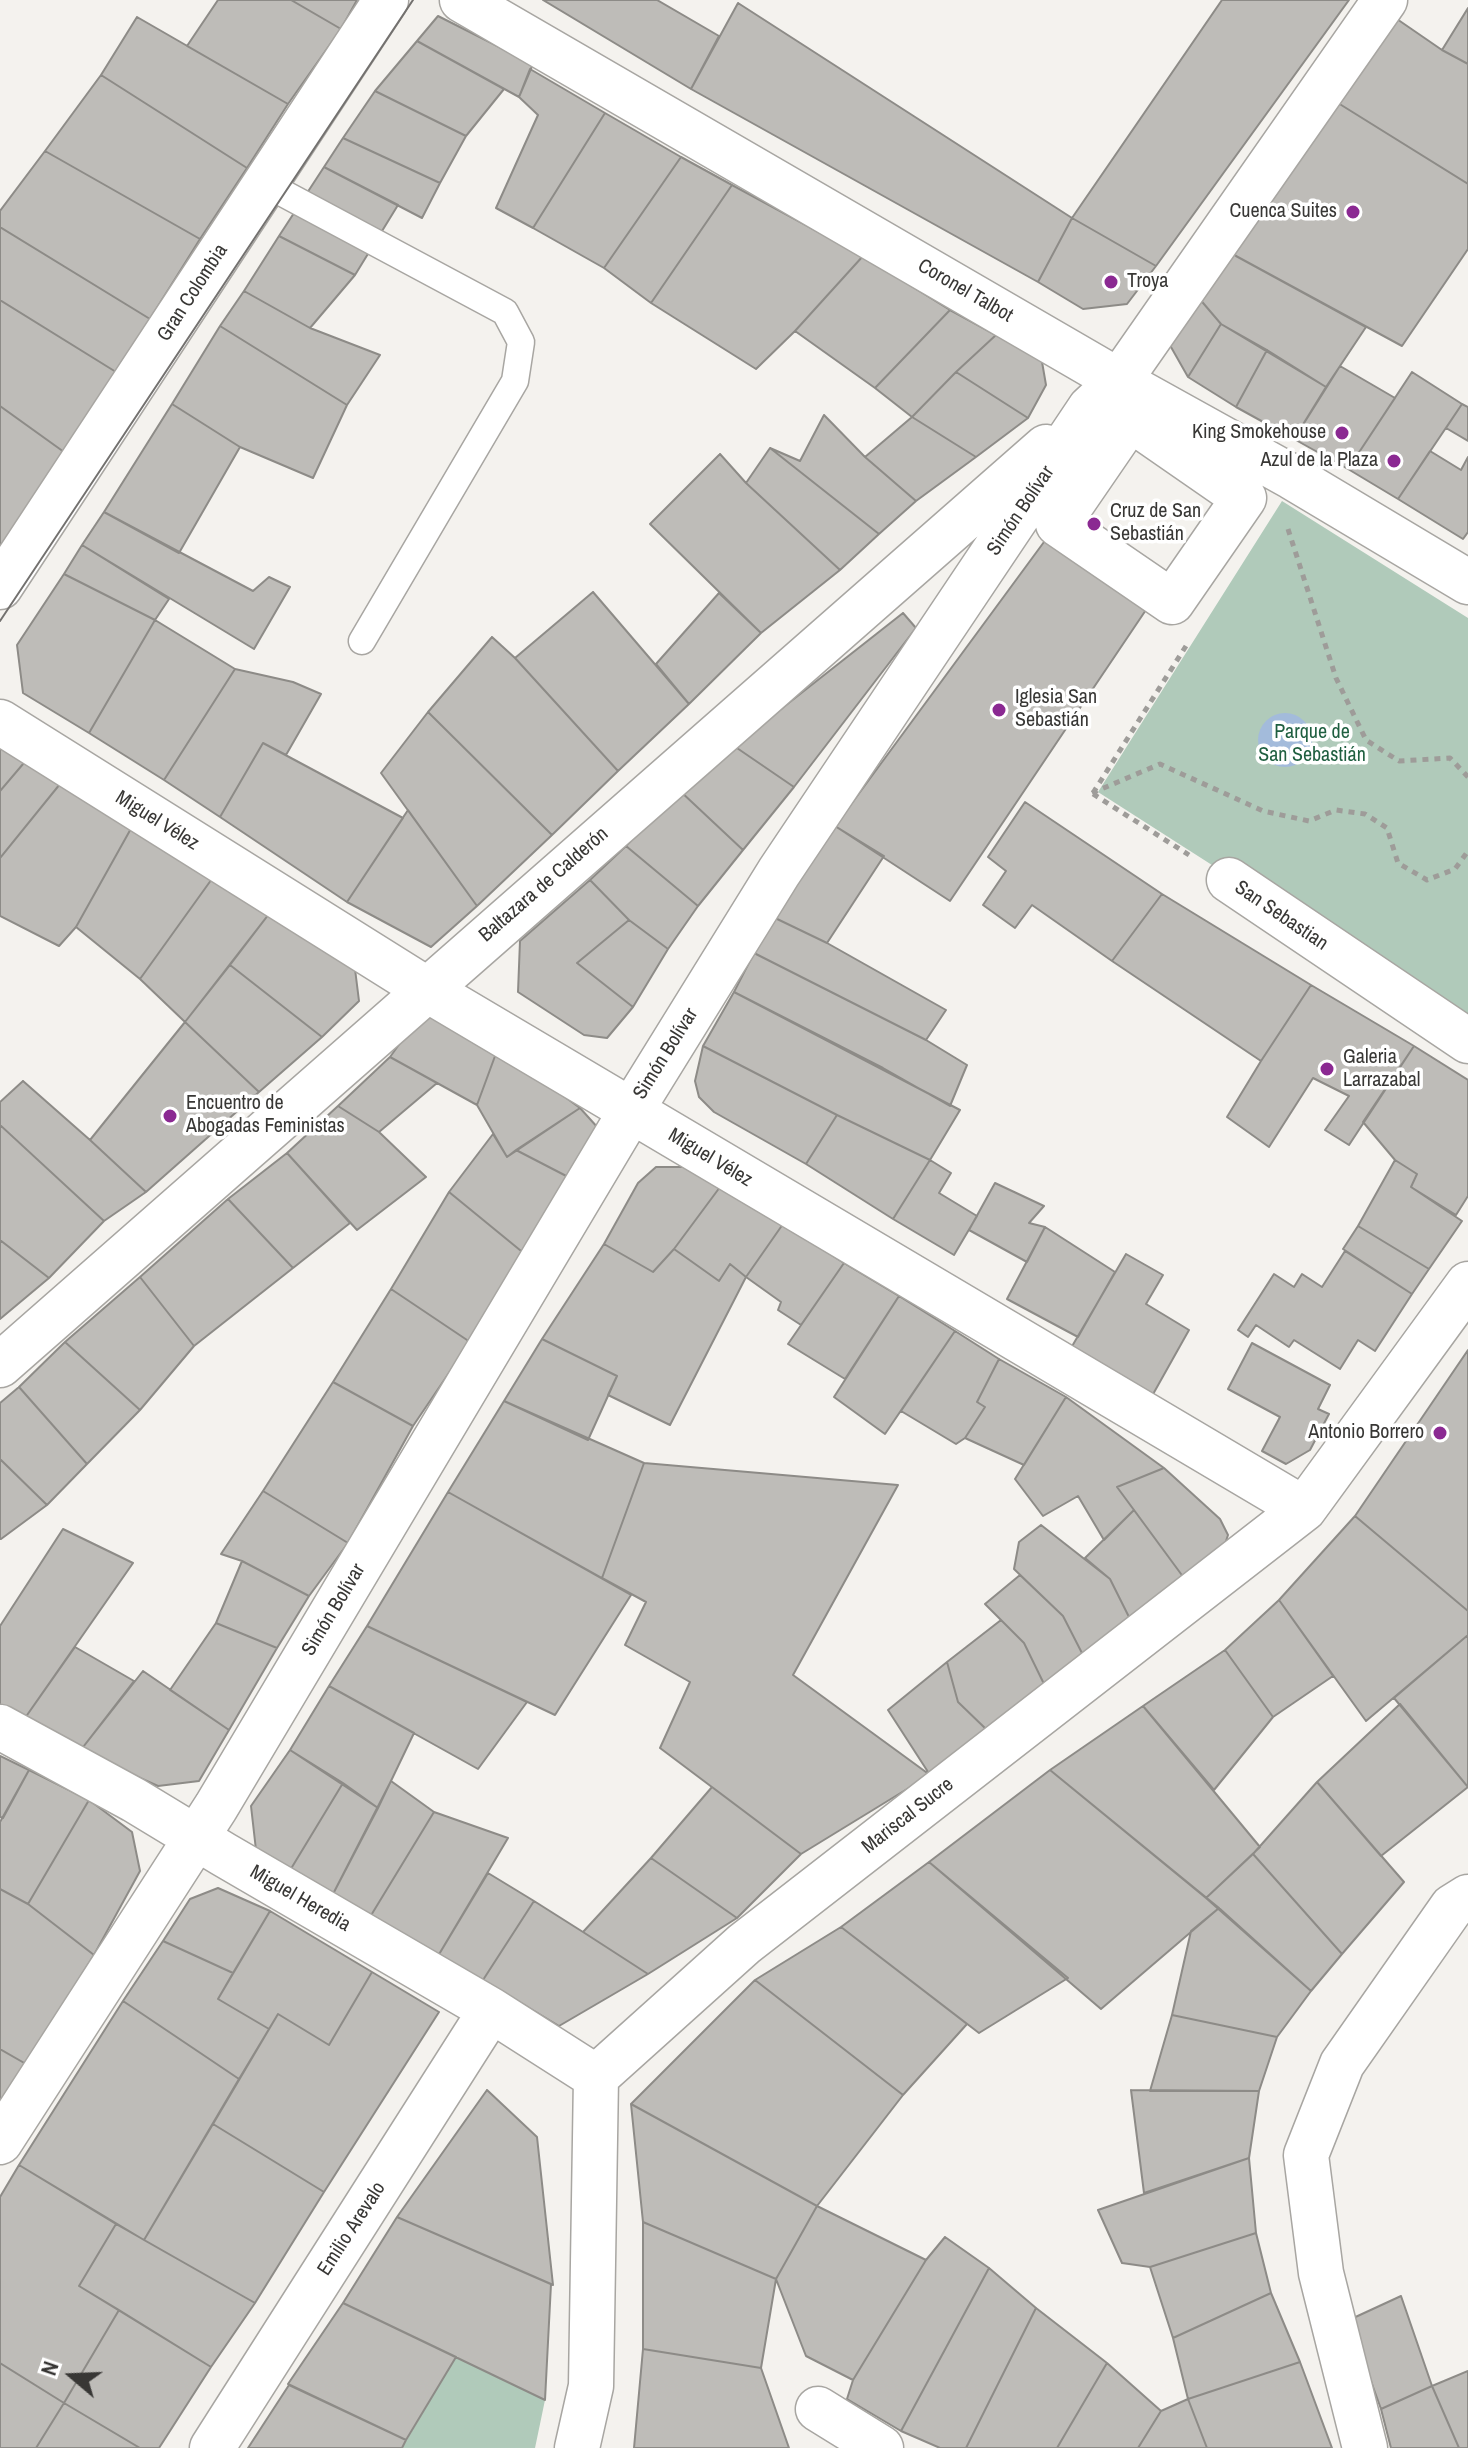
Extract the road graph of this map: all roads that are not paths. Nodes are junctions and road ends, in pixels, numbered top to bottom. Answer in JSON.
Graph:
{"nodes":[{"id":1,"x":386,"y":0,"type":"edge"},
{"id":2,"x":462,"y":0,"type":"edge"},
{"id":3,"x":1385,"y":0,"type":"edge"},
{"id":4,"x":264,"y":183,"type":"junction"},
{"id":5,"x":1104,"y":394,"type":"junction"},
{"id":6,"x":1468,"y":582,"type":"edge"},
{"id":7,"x":0,"y":587,"type":"edge"},
{"id":8,"x":362,"y":641,"type":"dead end"},
{"id":9,"x":0,"y":722,"type":"edge"},
{"id":10,"x":1229,"y":880,"type":"road end"},
{"id":11,"x":426,"y":989,"type":"junction"},
{"id":12,"x":1468,"y":1041,"type":"edge"},
{"id":13,"x":631,"y":1111,"type":"junction"},
{"id":14,"x":1468,"y":1284,"type":"edge"},
{"id":15,"x":0,"y":1365,"type":"edge"},
{"id":16,"x":1304,"y":1509,"type":"junction"},
{"id":17,"x":0,"y":1727,"type":"edge"},
{"id":18,"x":196,"y":1838,"type":"junction"},
{"id":19,"x":1468,"y":1897,"type":"edge"},
{"id":20,"x":491,"y":2010,"type":"junction"},
{"id":21,"x":596,"y":2077,"type":"junction"},
{"id":22,"x":0,"y":2142,"type":"edge"},
{"id":23,"x":818,"y":2409,"type":"dead end"},
{"id":24,"x":212,"y":2448,"type":"edge"},
{"id":25,"x":577,"y":2448,"type":"edge"},
{"id":26,"x":881,"y":2448,"type":"edge"},
{"id":27,"x":1365,"y":2448,"type":"edge"}],
"edges":[{"from":1,"to":4,"type":"street","name":"Gran Colombia"},
{"from":2,"to":5,"type":"street","name":"Coronel Talbot"},
{"from":3,"to":5,"type":"street","name":"Simón Bolívar"},
{"from":4,"to":7,"type":"street","name":"Gran Colombia"},
{"from":4,"to":8,"type":"lane"},
{"from":5,"to":6,"type":"street","name":"Coronel Talbot"},
{"from":5,"to":11,"type":"street","name":"Baltazara de Calderón"},
{"from":5,"to":13,"type":"street","name":"Simón Bolívar"},
{"from":9,"to":11,"type":"street","name":"Miguel Vélez"},
{"from":10,"to":12,"type":"street","name":"San Sebastian"},
{"from":11,"to":13,"type":"street","name":"Miguel Vélez"},
{"from":11,"to":15,"type":"street","name":"Baltazara de Calderón"},
{"from":13,"to":16,"type":"street","name":"Miguel Vélez"},
{"from":13,"to":18,"type":"street","name":"Simón Bolívar"},
{"from":14,"to":16,"type":"street","name":"Mariscal Sucre"},
{"from":16,"to":21,"type":"street","name":"Mariscal Sucre"},
{"from":17,"to":18,"type":"street","name":"Miguel Heredia"},
{"from":18,"to":20,"type":"street","name":"Miguel Heredia"},
{"from":18,"to":22,"type":"street","name":"Simón Bolívar"},
{"from":19,"to":27,"type":"street"},
{"from":20,"to":21,"type":"street","name":"Miguel Heredia"},
{"from":20,"to":24,"type":"street","name":"Emilio Arevalo"},
{"from":21,"to":25,"type":"street"},
{"from":23,"to":26,"type":"street"}]}
